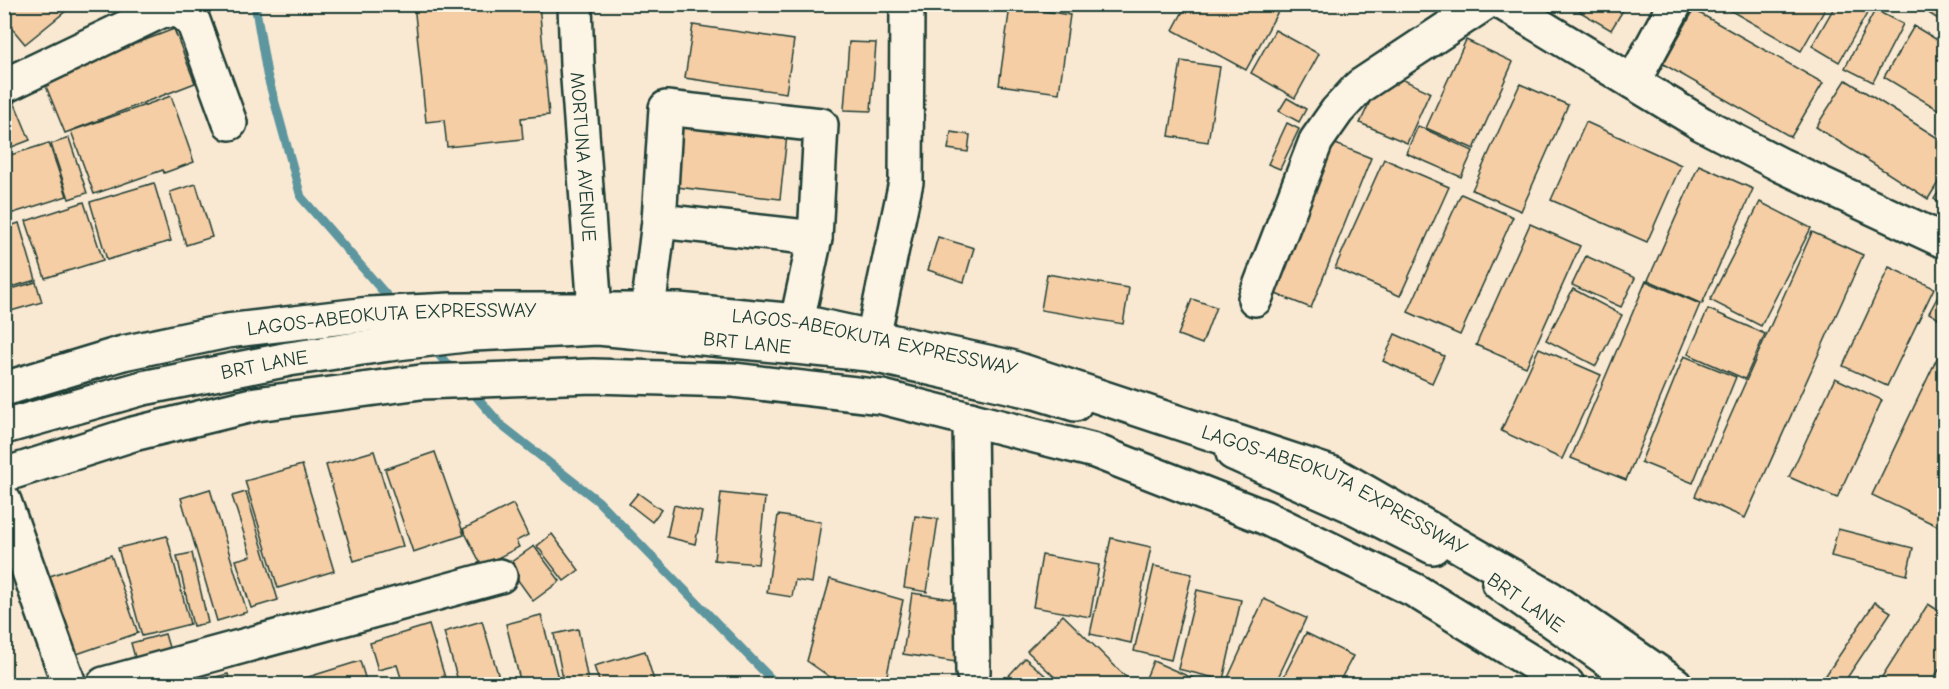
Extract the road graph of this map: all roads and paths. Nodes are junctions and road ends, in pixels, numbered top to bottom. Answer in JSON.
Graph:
{"nodes":[{"id":1,"x":574,"y":4,"type":"edge"},
{"id":2,"x":907,"y":4,"type":"edge"},
{"id":3,"x":1484,"y":4,"type":"edge"},
{"id":4,"x":1504,"y":4,"type":"edge"},
{"id":5,"x":1675,"y":4,"type":"edge"},
{"id":6,"x":1633,"y":82,"type":"junction"},
{"id":7,"x":4,"y":86,"type":"edge"},
{"id":8,"x":230,"y":123,"type":"dead end"},
{"id":9,"x":659,"y":221,"type":"junction"},
{"id":10,"x":815,"y":238,"type":"junction"},
{"id":11,"x":1944,"y":241,"type":"edge"},
{"id":12,"x":1255,"y":299,"type":"dead end"},
{"id":13,"x":596,"y":310,"type":"junction"},
{"id":14,"x":648,"y":310,"type":"junction"},
{"id":15,"x":797,"y":321,"type":"junction"},
{"id":16,"x":873,"y":338,"type":"junction"},
{"id":17,"x":4,"y":389,"type":"edge"},
{"id":18,"x":970,"y":419,"type":"junction"},
{"id":19,"x":4,"y":427,"type":"edge"},
{"id":20,"x":4,"y":475,"type":"edge"},
{"id":21,"x":4,"y":501,"type":"edge"},
{"id":22,"x":500,"y":576,"type":"dead end"},
{"id":23,"x":973,"y":672,"type":"dead end"},
{"id":24,"x":69,"y":684,"type":"edge"},
{"id":25,"x":104,"y":684,"type":"edge"},
{"id":26,"x":1567,"y":684,"type":"edge"},
{"id":27,"x":1642,"y":684,"type":"edge"},
{"id":28,"x":1675,"y":684,"type":"edge"}],
"edges":[{"from":1,"to":13,"type":"main road","name":"MORTUNA AVENUE"},
{"from":2,"to":16,"type":"main road"},
{"from":3,"to":12,"type":"main road"},
{"from":4,"to":6,"type":"main road"},
{"from":5,"to":6,"type":"main road"},
{"from":6,"to":11,"type":"main road"},
{"from":7,"to":8,"type":"main road"},
{"from":9,"to":10,"type":"main road"},
{"from":9,"to":10,"type":"main road"},
{"from":9,"to":14,"type":"main road"},
{"from":10,"to":15,"type":"main road"},
{"from":13,"to":14,"type":"main road","name":"LAGOS-ABEOKUTA EXPRESSWAY"},
{"from":13,"to":17,"type":"main road","name":"LAGOS-ABEOKUTA EXPRESSWAY"},
{"from":14,"to":15,"type":"main road","name":"LAGOS-ABEOKUTA EXPRESSWAY"},
{"from":15,"to":16,"type":"main road","name":"LAGOS-ABEOKUTA EXPRESSWAY"},
{"from":16,"to":28,"type":"main road","name":"LAGOS-ABEOKUTA EXPRESSWAY"},
{"from":18,"to":20,"type":"main road"},
{"from":18,"to":23,"type":"main road"},
{"from":18,"to":26,"type":"main road"},
{"from":19,"to":27,"type":"main road","name":"BRT LANE"},
{"from":21,"to":24,"type":"main road"},
{"from":22,"to":25,"type":"main road"}]}
